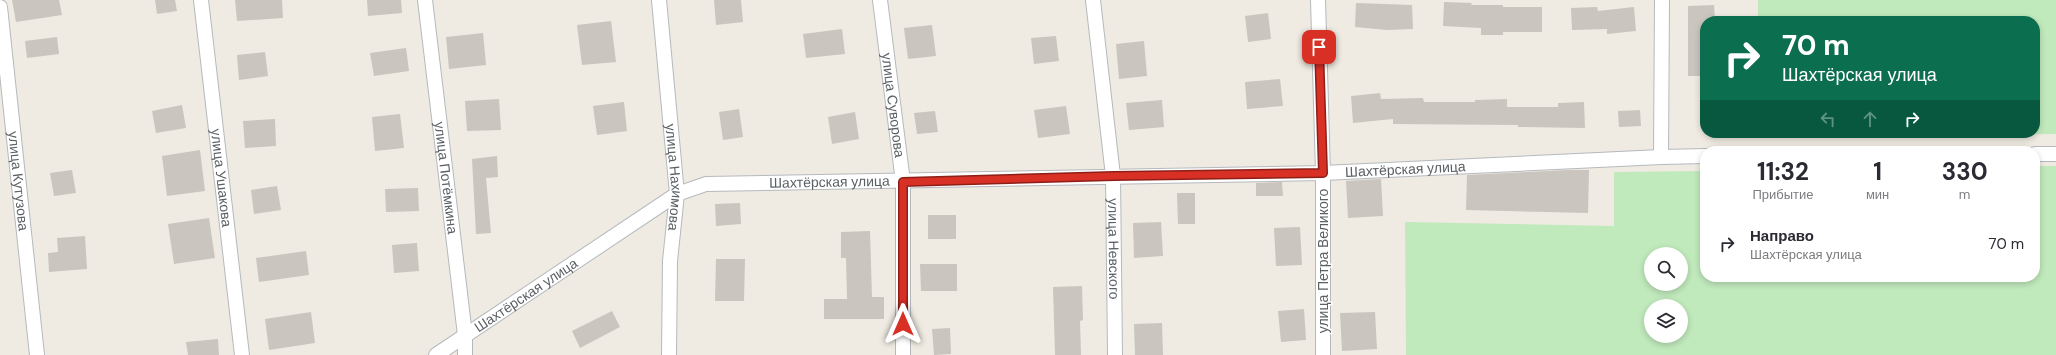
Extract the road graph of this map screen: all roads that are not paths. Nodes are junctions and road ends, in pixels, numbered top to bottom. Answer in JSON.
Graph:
{"nodes":[{"id":1,"x":201,"y":0,"type":"edge"},
{"id":2,"x":426,"y":0,"type":"edge"},
{"id":3,"x":659,"y":0,"type":"edge"},
{"id":4,"x":880,"y":0,"type":"edge"},
{"id":5,"x":1093,"y":0,"type":"edge"},
{"id":6,"x":1318,"y":0,"type":"edge"},
{"id":7,"x":1662,"y":0,"type":"edge"},
{"id":8,"x":0,"y":7,"type":"edge"},
{"id":9,"x":2040,"y":154,"type":"edge"},
{"id":10,"x":2056,"y":154,"type":"edge"},
{"id":11,"x":1700,"y":156,"type":"edge"},
{"id":12,"x":1661,"y":157,"type":"junction"},
{"id":13,"x":1323,"y":173,"type":"junction"},
{"id":14,"x":1114,"y":176,"type":"junction"},
{"id":15,"x":903,"y":182,"type":"junction"},
{"id":16,"x":677,"y":194,"type":"junction"},
{"id":17,"x":465,"y":335,"type":"junction"},
{"id":18,"x":37,"y":355,"type":"edge"},
{"id":19,"x":242,"y":355,"type":"edge"},
{"id":20,"x":436,"y":355,"type":"edge"},
{"id":21,"x":465,"y":355,"type":"edge"},
{"id":22,"x":669,"y":355,"type":"edge"},
{"id":23,"x":903,"y":355,"type":"edge"},
{"id":24,"x":1116,"y":355,"type":"edge"},
{"id":25,"x":1322,"y":355,"type":"edge"}],
"edges":[{"from":1,"to":19,"type":"street","name":"улица Ушакова"},
{"from":2,"to":17,"type":"street","name":"улица Потёмкина"},
{"from":3,"to":16,"type":"street","name":"улица Нахимова"},
{"from":4,"to":15,"type":"street","name":"улица Суворова"},
{"from":5,"to":14,"type":"street","name":"улица Невского"},
{"from":6,"to":13,"type":"street","name":"улица Петра Великого"},
{"from":7,"to":12,"type":"street"},
{"from":8,"to":18,"type":"street","name":"улица Кутузова"},
{"from":9,"to":10,"type":"street"},
{"from":11,"to":12,"type":"street","name":"Шахтёрская улица"},
{"from":12,"to":13,"type":"street","name":"Шахтёрская улица"},
{"from":13,"to":14,"type":"street","name":"Шахтёрская улица"},
{"from":13,"to":25,"type":"street","name":"улица Петра Великого"},
{"from":14,"to":15,"type":"street","name":"Шахтёрская улица"},
{"from":14,"to":24,"type":"street","name":"улица Невского"},
{"from":15,"to":16,"type":"street","name":"Шахтёрская улица"},
{"from":15,"to":23,"type":"street","name":"улица Суворова"},
{"from":16,"to":17,"type":"street","name":"Шахтёрская улица"},
{"from":16,"to":22,"type":"street","name":"улица Нахимова"},
{"from":17,"to":20,"type":"street","name":"Шахтёрская улица"},
{"from":17,"to":21,"type":"street","name":"улица Потёмкина"}]}
